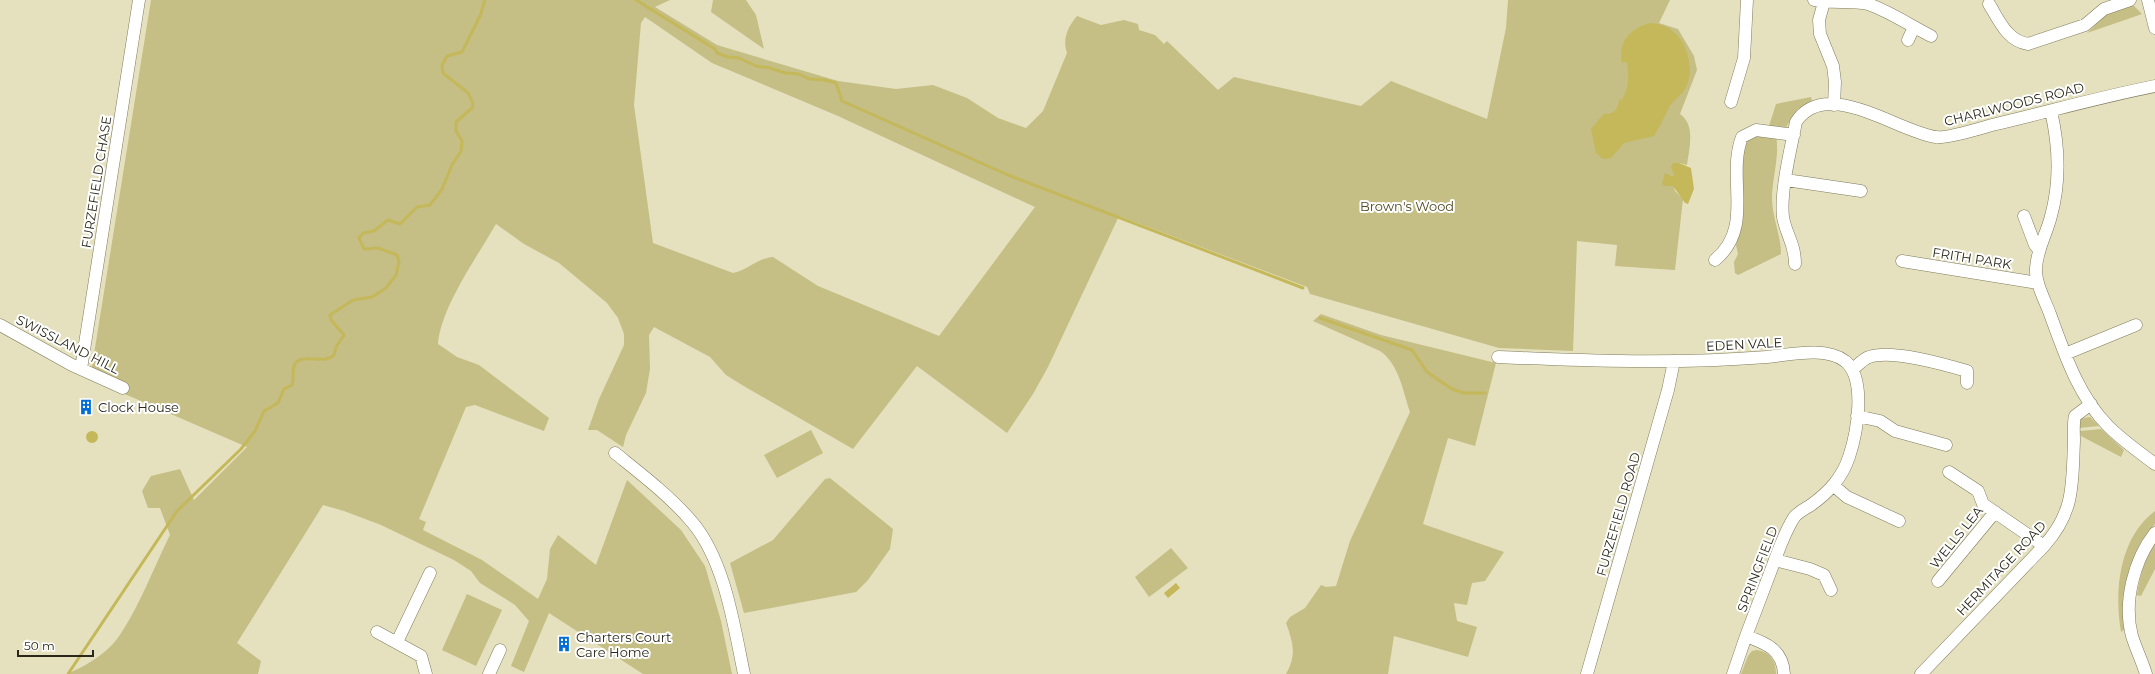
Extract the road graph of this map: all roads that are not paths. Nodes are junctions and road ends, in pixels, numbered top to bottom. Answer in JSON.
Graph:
{"nodes":[{"id":1,"x":139,"y":0,"type":"edge"},
{"id":2,"x":1747,"y":0,"type":"edge"},
{"id":3,"x":2130,"y":0,"type":"edge"},
{"id":4,"x":2148,"y":0,"type":"edge"},
{"id":5,"x":1819,"y":1,"type":"edge"},
{"id":6,"x":1989,"y":4,"type":"dead end"},
{"id":7,"x":1914,"y":27,"type":"junction"},
{"id":8,"x":2155,"y":28,"type":"edge"},
{"id":9,"x":1931,"y":36,"type":"dead end"},
{"id":10,"x":1908,"y":40,"type":"dead end"},
{"id":11,"x":2155,"y":86,"type":"edge"},
{"id":12,"x":1731,"y":102,"type":"dead end"},
{"id":13,"x":1834,"y":105,"type":"junction"},
{"id":14,"x":2051,"y":111,"type":"junction"},
{"id":15,"x":1794,"y":135,"type":"junction"},
{"id":16,"x":1786,"y":180,"type":"junction"},
{"id":17,"x":1861,"y":191,"type":"dead end"},
{"id":18,"x":2024,"y":216,"type":"dead end"},
{"id":19,"x":2039,"y":250,"type":"junction"},
{"id":20,"x":1715,"y":260,"type":"dead end"},
{"id":21,"x":1902,"y":261,"type":"dead end"},
{"id":22,"x":1795,"y":264,"type":"dead end"},
{"id":23,"x":2038,"y":284,"type":"junction"},
{"id":24,"x":2136,"y":325,"type":"dead end"},
{"id":25,"x":0,"y":326,"type":"edge"},
{"id":26,"x":2065,"y":354,"type":"junction"},
{"id":27,"x":1498,"y":357,"type":"dead end"},
{"id":28,"x":1674,"y":361,"type":"junction"},
{"id":29,"x":81,"y":368,"type":"junction"},
{"id":30,"x":1852,"y":370,"type":"junction"},
{"id":31,"x":1967,"y":384,"type":"dead end"},
{"id":32,"x":123,"y":388,"type":"dead end"},
{"id":33,"x":2091,"y":404,"type":"junction"},
{"id":34,"x":1857,"y":416,"type":"junction"},
{"id":35,"x":1946,"y":445,"type":"dead end"},
{"id":36,"x":615,"y":453,"type":"dead end"},
{"id":37,"x":2155,"y":464,"type":"edge"},
{"id":38,"x":1949,"y":472,"type":"dead end"},
{"id":39,"x":1834,"y":486,"type":"junction"},
{"id":40,"x":1995,"y":512,"type":"junction"},
{"id":41,"x":1899,"y":521,"type":"dead end"},
{"id":42,"x":2155,"y":533,"type":"edge"},
{"id":43,"x":2044,"y":546,"type":"junction"},
{"id":44,"x":1775,"y":560,"type":"junction"},
{"id":45,"x":430,"y":572,"type":"dead end"},
{"id":46,"x":1938,"y":581,"type":"dead end"},
{"id":47,"x":1831,"y":590,"type":"dead end"},
{"id":48,"x":377,"y":632,"type":"dead end"},
{"id":49,"x":1746,"y":636,"type":"junction"},
{"id":50,"x":397,"y":642,"type":"junction"},
{"id":51,"x":500,"y":650,"type":"dead end"},
{"id":52,"x":426,"y":674,"type":"edge"},
{"id":53,"x":489,"y":674,"type":"edge"},
{"id":54,"x":744,"y":674,"type":"edge"},
{"id":55,"x":1587,"y":674,"type":"edge"},
{"id":56,"x":1733,"y":674,"type":"edge"},
{"id":57,"x":1784,"y":674,"type":"edge"},
{"id":58,"x":1921,"y":674,"type":"edge"},
{"id":59,"x":2146,"y":674,"type":"edge"}],
"edges":[{"from":1,"to":29,"type":"street","name":"FURZEFIELD CHASE"},
{"from":2,"to":12,"type":"street"},
{"from":3,"to":6,"type":"street"},
{"from":4,"to":8,"type":"street"},
{"from":5,"to":7,"type":"street"},
{"from":5,"to":13,"type":"street"},
{"from":7,"to":9,"type":"street"},
{"from":7,"to":10,"type":"street"},
{"from":11,"to":14,"type":"street","name":"CHARLWOODS ROAD"},
{"from":13,"to":14,"type":"street","name":"CHARLWOODS ROAD"},
{"from":13,"to":15,"type":"street","name":"CHARLWOODS ROAD"},
{"from":14,"to":19,"type":"street"},
{"from":15,"to":16,"type":"street","name":"CHARLWOODS ROAD"},
{"from":15,"to":20,"type":"street"},
{"from":16,"to":17,"type":"street"},
{"from":16,"to":22,"type":"street","name":"CHARLWOODS ROAD"},
{"from":18,"to":19,"type":"street"},
{"from":19,"to":23,"type":"street"},
{"from":21,"to":23,"type":"street","name":"FRITH PARK"},
{"from":23,"to":26,"type":"street"},
{"from":24,"to":26,"type":"street"},
{"from":25,"to":29,"type":"street","name":"SWISSLAND HILL"},
{"from":26,"to":33,"type":"street"},
{"from":27,"to":28,"type":"street","name":"EDEN VALE"},
{"from":28,"to":30,"type":"street","name":"EDEN VALE"},
{"from":28,"to":55,"type":"street","name":"FURZEFIELD ROAD"},
{"from":29,"to":32,"type":"street","name":"SWISSLAND HILL"},
{"from":30,"to":31,"type":"street"},
{"from":30,"to":34,"type":"street","name":"SPRINGFIELD"},
{"from":33,"to":37,"type":"street"},
{"from":33,"to":43,"type":"street","name":"HERMITAGE ROAD"},
{"from":34,"to":35,"type":"street"},
{"from":34,"to":39,"type":"street","name":"SPRINGFIELD"},
{"from":36,"to":54,"type":"street"},
{"from":38,"to":40,"type":"street","name":"WELLS LEA"},
{"from":39,"to":41,"type":"street"},
{"from":39,"to":44,"type":"street","name":"SPRINGFIELD"},
{"from":40,"to":43,"type":"street","name":"WELLS LEA"},
{"from":40,"to":46,"type":"street","name":"WELLS LEA"},
{"from":42,"to":59,"type":"street"},
{"from":43,"to":58,"type":"street","name":"HERMITAGE ROAD"},
{"from":44,"to":47,"type":"street"},
{"from":44,"to":49,"type":"street","name":"SPRINGFIELD"},
{"from":45,"to":50,"type":"street"},
{"from":48,"to":50,"type":"street"},
{"from":49,"to":56,"type":"street","name":"SPRINGFIELD"},
{"from":49,"to":57,"type":"street"},
{"from":50,"to":52,"type":"street"},
{"from":51,"to":53,"type":"street"}]}
